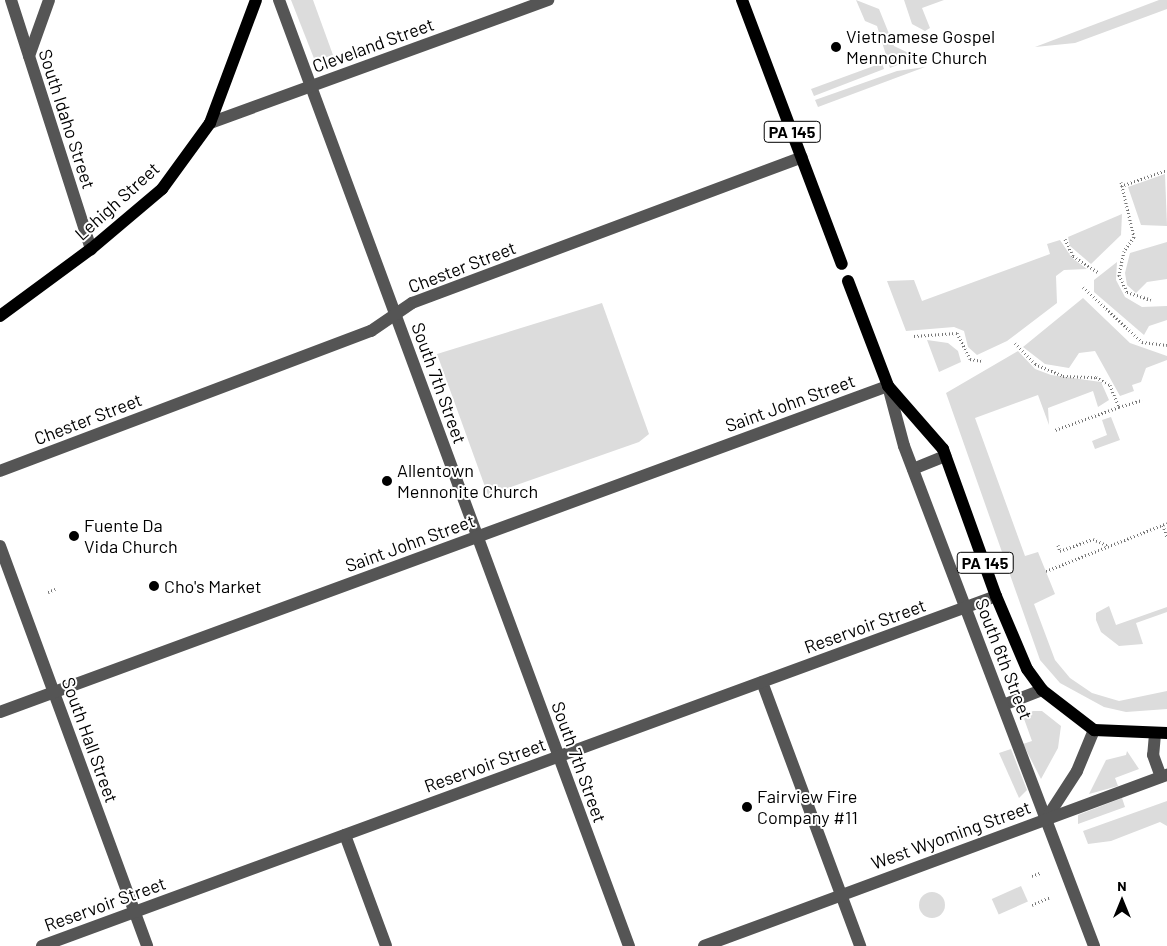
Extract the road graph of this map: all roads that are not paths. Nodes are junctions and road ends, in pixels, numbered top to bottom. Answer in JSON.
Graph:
{"nodes":[{"id":1,"x":11,"y":0,"type":"edge"},
{"id":2,"x":49,"y":0,"type":"edge"},
{"id":3,"x":256,"y":0,"type":"edge"},
{"id":4,"x":279,"y":0,"type":"edge"},
{"id":5,"x":548,"y":0,"type":"edge"},
{"id":6,"x":742,"y":0,"type":"edge"},
{"id":7,"x":28,"y":56,"type":"junction"},
{"id":8,"x":311,"y":86,"type":"junction"},
{"id":9,"x":210,"y":123,"type":"junction"},
{"id":10,"x":802,"y":158,"type":"junction"},
{"id":11,"x":91,"y":249,"type":"junction"},
{"id":12,"x":842,"y":264,"type":"dead end"},
{"id":13,"x":848,"y":281,"type":"dead end"},
{"id":14,"x":395,"y":315,"type":"junction"},
{"id":15,"x":0,"y":316,"type":"edge"},
{"id":16,"x":888,"y":386,"type":"junction"},
{"id":17,"x":946,"y":456,"type":"junction"},
{"id":18,"x":913,"y":469,"type":"junction"},
{"id":19,"x":0,"y":471,"type":"edge"},
{"id":20,"x":477,"y":536,"type":"junction"},
{"id":21,"x":0,"y":546,"type":"edge"},
{"id":22,"x":996,"y":596,"type":"junction"},
{"id":23,"x":966,"y":608,"type":"junction"},
{"id":24,"x":762,"y":682,"type":"junction"},
{"id":25,"x":1042,"y":690,"type":"junction"},
{"id":26,"x":54,"y":692,"type":"junction"},
{"id":27,"x":1003,"y":704,"type":"junction"},
{"id":28,"x":0,"y":712,"type":"edge"},
{"id":29,"x":1094,"y":730,"type":"junction"},
{"id":30,"x":1161,"y":734,"type":"edge"},
{"id":31,"x":559,"y":757,"type":"junction"},
{"id":32,"x":1164,"y":776,"type":"edge"},
{"id":33,"x":1046,"y":819,"type":"junction"},
{"id":34,"x":345,"y":835,"type":"junction"},
{"id":35,"x":841,"y":895,"type":"junction"},
{"id":36,"x":134,"y":912,"type":"junction"},
{"id":37,"x":42,"y":946,"type":"edge"},
{"id":38,"x":147,"y":946,"type":"edge"},
{"id":39,"x":386,"y":946,"type":"edge"},
{"id":40,"x":629,"y":946,"type":"edge"},
{"id":41,"x":704,"y":946,"type":"edge"},
{"id":42,"x":860,"y":946,"type":"edge"},
{"id":43,"x":1094,"y":946,"type":"edge"}],
"edges":[{"from":1,"to":7,"type":"street","name":"South Idaho Street"},
{"from":2,"to":7,"type":"street"},
{"from":3,"to":9,"type":"main road","name":"Lehigh Street"},
{"from":4,"to":8,"type":"street","name":"South 7th Street"},
{"from":5,"to":8,"type":"street","name":"Cleveland Street"},
{"from":6,"to":10,"type":"main road","number":"PA 145"},
{"from":7,"to":11,"type":"street","name":"South Idaho Street"},
{"from":8,"to":9,"type":"street","name":"Cleveland Street"},
{"from":8,"to":14,"type":"street","name":"South 7th Street"},
{"from":9,"to":11,"type":"main road","name":"Lehigh Street"},
{"from":10,"to":12,"type":"main road","number":"PA 145"},
{"from":10,"to":14,"type":"street","name":"Chester Street"},
{"from":11,"to":15,"type":"main road","name":"Lehigh Street"},
{"from":13,"to":16,"type":"main road","name":"South 6th Street","number":"PA 145"},
{"from":14,"to":19,"type":"street","name":"Chester Street"},
{"from":14,"to":20,"type":"street","name":"South 7th Street"},
{"from":16,"to":17,"type":"main road","name":"South 6th Street","number":"PA 145"},
{"from":16,"to":18,"type":"street","name":"South 6th Street"},
{"from":16,"to":20,"type":"street","name":"Saint John Street"},
{"from":17,"to":18,"type":"street"},
{"from":17,"to":22,"type":"main road","name":"South 6th Street","number":"PA 145"},
{"from":18,"to":23,"type":"street","name":"South 6th Street"},
{"from":20,"to":26,"type":"street","name":"Saint John Street"},
{"from":20,"to":31,"type":"street","name":"South 7th Street"},
{"from":21,"to":26,"type":"street","name":"South Hall Street"},
{"from":22,"to":23,"type":"street","name":"Reservoir Street"},
{"from":22,"to":25,"type":"main road","name":"South 6th Street","number":"PA 145"},
{"from":23,"to":24,"type":"street","name":"Reservoir Street"},
{"from":23,"to":27,"type":"street","name":"South 6th Street"},
{"from":24,"to":31,"type":"street","name":"Reservoir Street"},
{"from":24,"to":35,"type":"street"},
{"from":25,"to":27,"type":"street"},
{"from":25,"to":29,"type":"main road","name":"South 6th Street","number":"PA 145"},
{"from":26,"to":28,"type":"street","name":"Saint John Street"},
{"from":26,"to":36,"type":"street","name":"South Hall Street"},
{"from":27,"to":33,"type":"street","name":"South 6th Street"},
{"from":29,"to":30,"type":"main road"},
{"from":29,"to":33,"type":"street","name":"West Wyoming Street"},
{"from":30,"to":32,"type":"street"},
{"from":31,"to":34,"type":"street","name":"Reservoir Street"},
{"from":31,"to":40,"type":"street","name":"South 7th Street"},
{"from":32,"to":33,"type":"street"},
{"from":33,"to":35,"type":"street","name":"West Wyoming Street"},
{"from":33,"to":43,"type":"street"},
{"from":34,"to":36,"type":"street","name":"Reservoir Street"},
{"from":34,"to":39,"type":"street"},
{"from":35,"to":41,"type":"street","name":"West Wyoming Street"},
{"from":35,"to":42,"type":"street"},
{"from":36,"to":37,"type":"street","name":"Reservoir Street"},
{"from":36,"to":38,"type":"street","name":"South Hall Street"}]}
